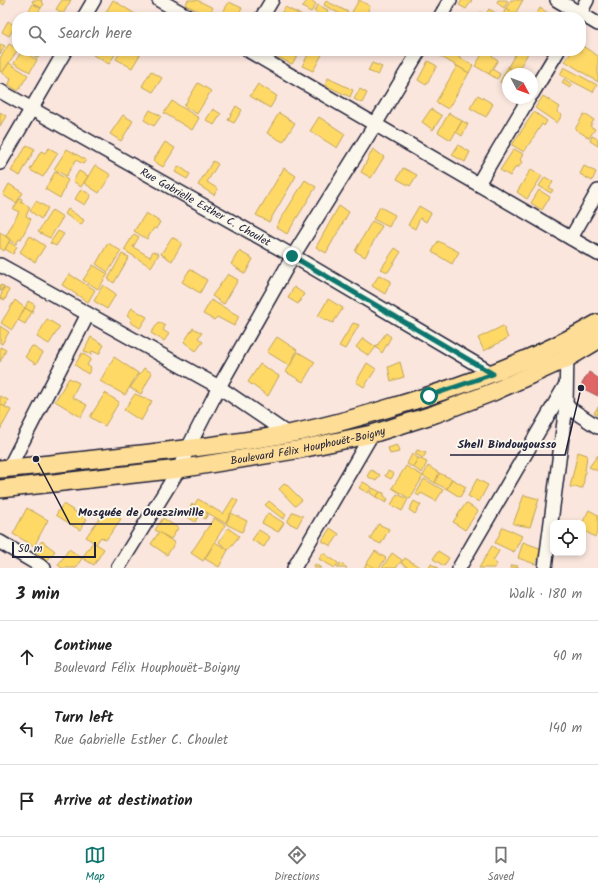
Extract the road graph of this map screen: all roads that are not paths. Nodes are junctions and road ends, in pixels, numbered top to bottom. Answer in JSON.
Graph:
{"nodes":[{"id":1,"x":94,"y":0,"type":"edge"},
{"id":2,"x":159,"y":0,"type":"edge"},
{"id":3,"x":272,"y":0,"type":"edge"},
{"id":4,"x":450,"y":0,"type":"edge"},
{"id":5,"x":557,"y":0,"type":"edge"},
{"id":6,"x":587,"y":0,"type":"edge"},
{"id":7,"x":87,"y":12,"type":"edge"},
{"id":8,"x":180,"y":12,"type":"edge"},
{"id":9,"x":265,"y":12,"type":"edge"},
{"id":10,"x":443,"y":12,"type":"edge"},
{"id":11,"x":575,"y":12,"type":"edge"},
{"id":12,"x":581,"y":12,"type":"edge"},
{"id":13,"x":586,"y":18,"type":"edge"},
{"id":14,"x":598,"y":24,"type":"edge"},
{"id":15,"x":62,"y":56,"type":"edge"},
{"id":16,"x":258,"y":56,"type":"edge"},
{"id":17,"x":416,"y":56,"type":"edge"},
{"id":18,"x":555,"y":56,"type":"edge"},
{"id":19,"x":538,"y":84,"type":"edge"},
{"id":20,"x":0,"y":91,"type":"edge"},
{"id":21,"x":525,"y":104,"type":"edge"},
{"id":22,"x":32,"y":109,"type":"junction"},
{"id":23,"x":376,"y":123,"type":"junction"},
{"id":24,"x":0,"y":163,"type":"edge"},
{"id":25,"x":478,"y":184,"type":"junction"},
{"id":26,"x":598,"y":191,"type":"edge"},
{"id":27,"x":571,"y":238,"type":"junction"},
{"id":28,"x":598,"y":254,"type":"edge"},
{"id":29,"x":292,"y":256,"type":"junction"},
{"id":30,"x":0,"y":266,"type":"edge"},
{"id":31,"x":88,"y":314,"type":"junction"},
{"id":32,"x":598,"y":323,"type":"edge"},
{"id":33,"x":567,"y":340,"type":"junction"},
{"id":34,"x":598,"y":340,"type":"edge"},
{"id":35,"x":568,"y":358,"type":"junction"},
{"id":36,"x":493,"y":374,"type":"junction"},
{"id":37,"x":566,"y":384,"type":"junction"},
{"id":38,"x":219,"y":387,"type":"junction"},
{"id":39,"x":566,"y":406,"type":"junction"},
{"id":40,"x":598,"y":427,"type":"edge"},
{"id":41,"x":288,"y":434,"type":"junction"},
{"id":42,"x":372,"y":434,"type":"junction"},
{"id":43,"x":188,"y":448,"type":"junction"},
{"id":44,"x":4,"y":468,"type":"edge"},
{"id":45,"x":179,"y":469,"type":"junction"},
{"id":46,"x":0,"y":488,"type":"edge"},
{"id":47,"x":0,"y":542,"type":"edge"},
{"id":48,"x":44,"y":568,"type":"edge"},
{"id":49,"x":118,"y":568,"type":"edge"},
{"id":50,"x":294,"y":568,"type":"edge"},
{"id":51,"x":459,"y":568,"type":"edge"},
{"id":52,"x":545,"y":568,"type":"edge"}],
"edges":[{"from":1,"to":7,"type":"street"},
{"from":2,"to":8,"type":"street"},
{"from":3,"to":9,"type":"street"},
{"from":4,"to":10,"type":"street"},
{"from":5,"to":11,"type":"street"},
{"from":6,"to":12,"type":"street"},
{"from":13,"to":14,"type":"street"},
{"from":15,"to":22,"type":"street"},
{"from":16,"to":23,"type":"street"},
{"from":17,"to":23,"type":"street"},
{"from":18,"to":19,"type":"street"},
{"from":20,"to":22,"type":"street","name":"Rue Gabrielle Esther C. Choulet"},
{"from":21,"to":25,"type":"street"},
{"from":22,"to":24,"type":"street"},
{"from":22,"to":29,"type":"street","name":"Rue Gabrielle Esther C. Choulet"},
{"from":23,"to":25,"type":"street"},
{"from":23,"to":29,"type":"street"},
{"from":25,"to":27,"type":"street"},
{"from":26,"to":27,"type":"street"},
{"from":27,"to":28,"type":"street"},
{"from":29,"to":36,"type":"street","name":"Rue Gabrielle Esther C. Choulet"},
{"from":29,"to":38,"type":"street"},
{"from":30,"to":31,"type":"street"},
{"from":31,"to":38,"type":"street"},
{"from":31,"to":44,"type":"street"},
{"from":32,"to":33,"type":"main road","name":"Boulevard Félix Houphouët-Boigny"},
{"from":33,"to":35,"type":"street"},
{"from":33,"to":36,"type":"main road","name":"Boulevard Félix Houphouët-Boigny"},
{"from":34,"to":35,"type":"main road","name":"Boulevard Félix Houphouët-Boigny"},
{"from":35,"to":37,"type":"street"},
{"from":35,"to":42,"type":"main road","name":"Boulevard Félix Houphouët-Boigny"},
{"from":36,"to":41,"type":"main road","name":"Boulevard Félix Houphouët-Boigny"},
{"from":37,"to":39,"type":"street"},
{"from":37,"to":51,"type":"street"},
{"from":38,"to":41,"type":"street"},
{"from":38,"to":43,"type":"street"},
{"from":39,"to":40,"type":"street"},
{"from":39,"to":52,"type":"street"},
{"from":41,"to":43,"type":"main road","name":"Boulevard Félix Houphouët-Boigny"},
{"from":42,"to":45,"type":"main road","name":"Boulevard Félix Houphouët-Boigny"},
{"from":42,"to":50,"type":"street"},
{"from":43,"to":44,"type":"main road","name":"Boulevard Félix Houphouët-Boigny"},
{"from":43,"to":45,"type":"street"},
{"from":45,"to":46,"type":"main road","name":"Boulevard Félix Houphouët-Boigny"},
{"from":45,"to":49,"type":"street"},
{"from":47,"to":48,"type":"street"}]}
